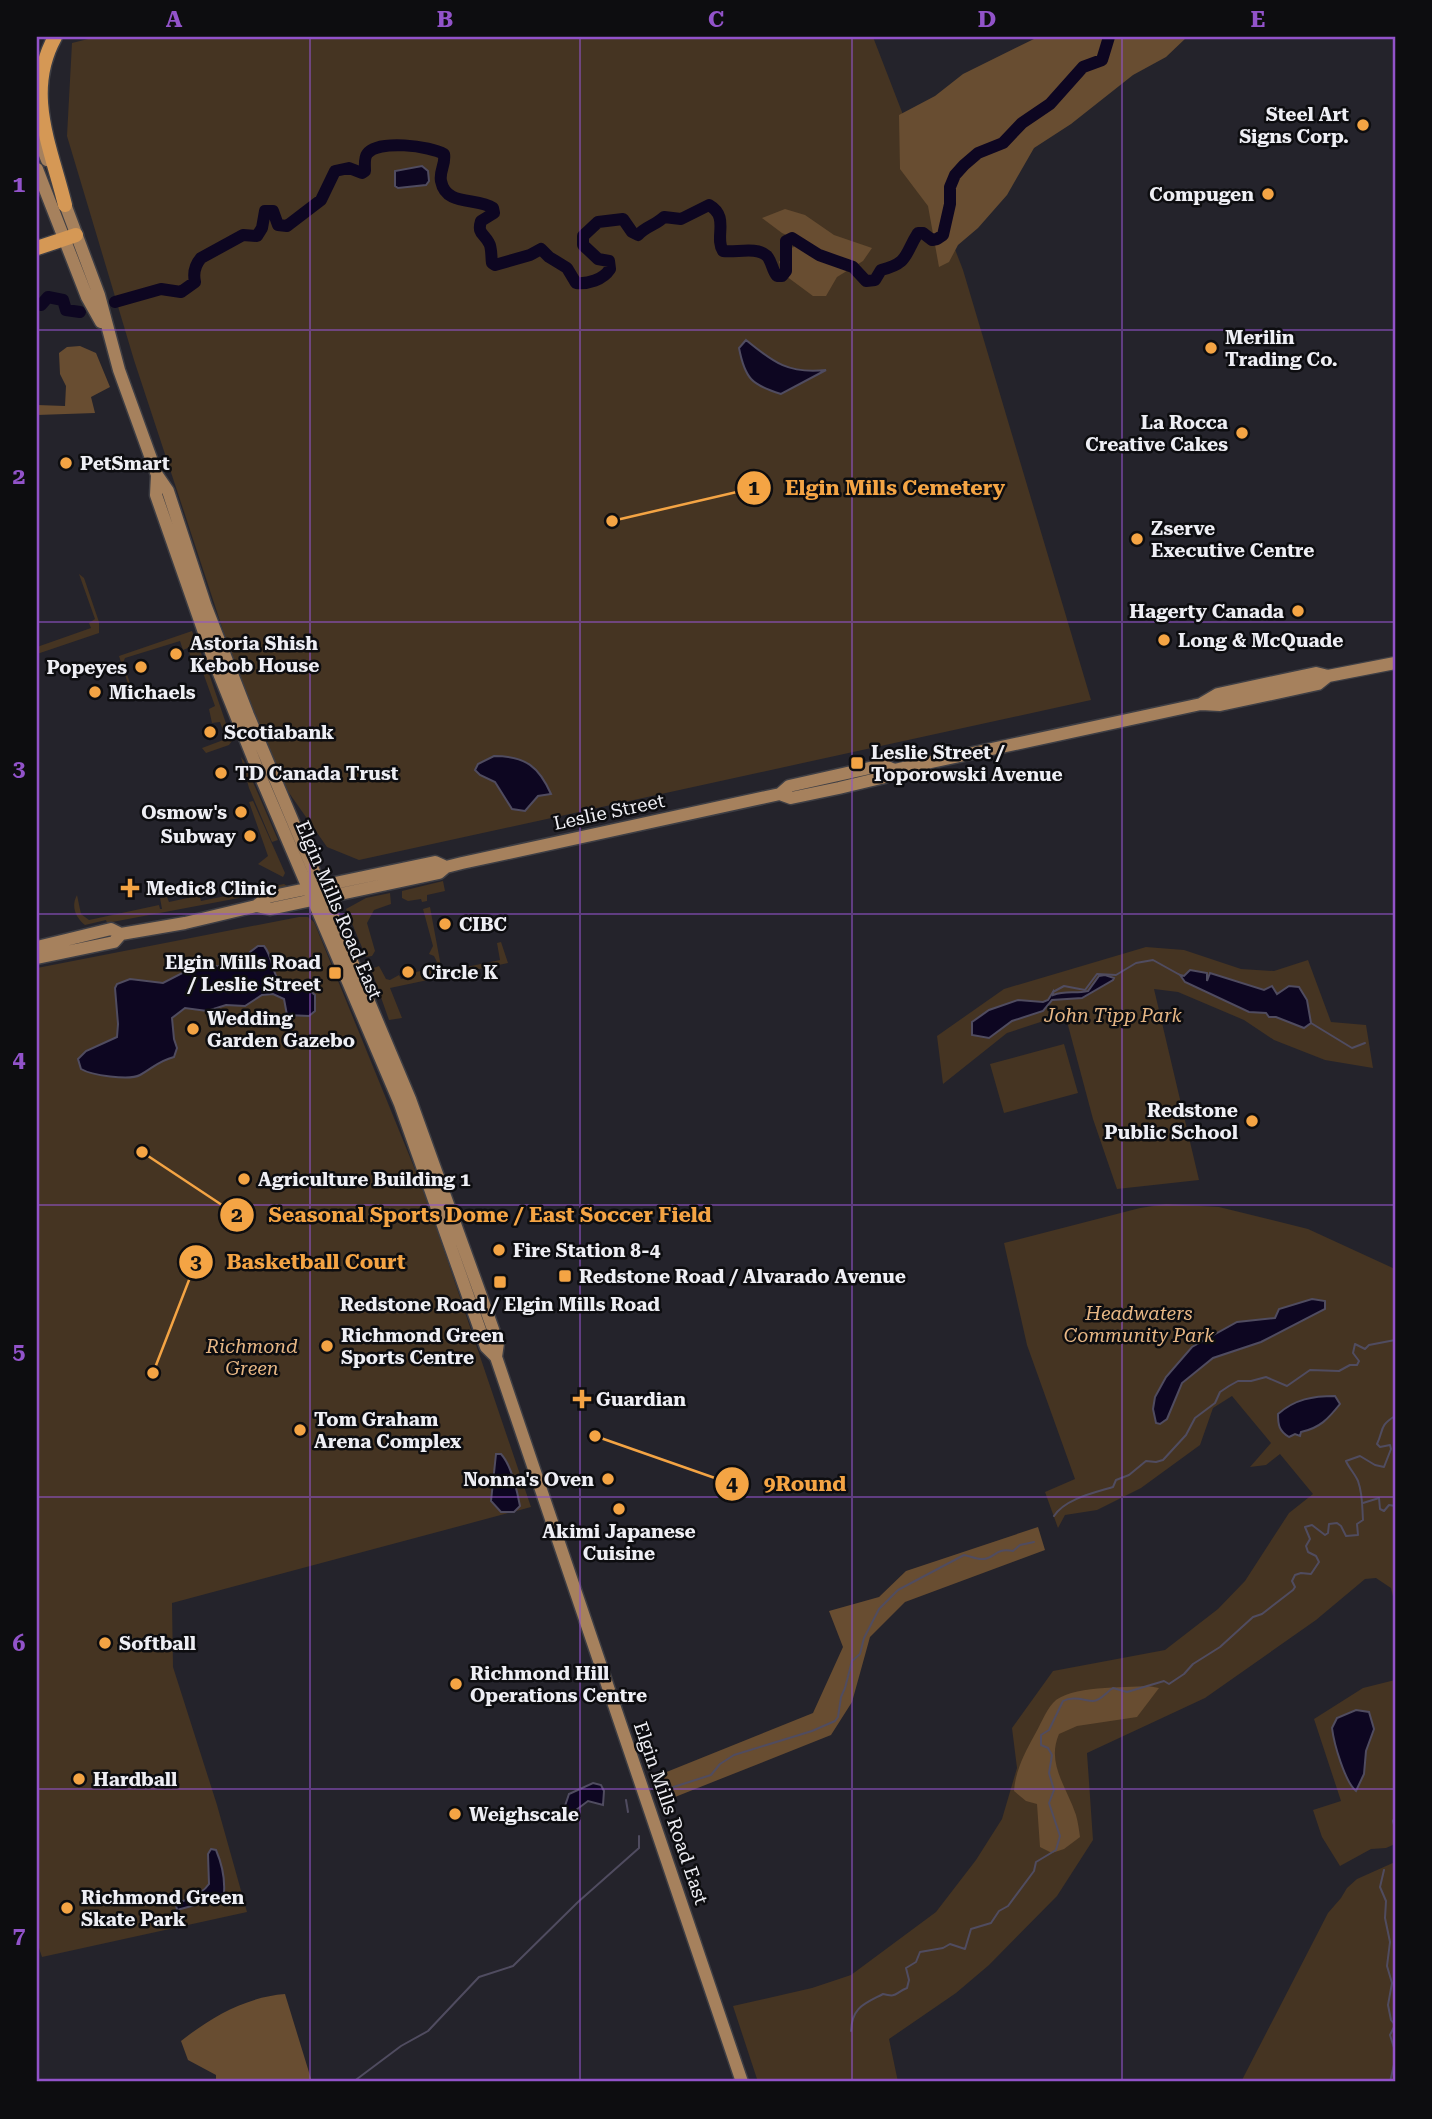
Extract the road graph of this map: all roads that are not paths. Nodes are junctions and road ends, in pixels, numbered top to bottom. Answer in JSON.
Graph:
{"nodes":[{"id":1,"x":55,"y":37,"type":"edge"},
{"id":2,"x":37,"y":134,"type":"edge"},
{"id":3,"x":37,"y":169,"type":"edge"},
{"id":4,"x":65,"y":205,"type":"junction"},
{"id":5,"x":70,"y":238,"type":"junction"},
{"id":6,"x":37,"y":248,"type":"edge"},
{"id":7,"x":1395,"y":663,"type":"edge"},
{"id":8,"x":317,"y":893,"type":"junction"},
{"id":9,"x":121,"y":934,"type":"junction"},
{"id":10,"x":37,"y":947,"type":"edge"},
{"id":11,"x":37,"y":958,"type":"edge"},
{"id":12,"x":742,"y":2082,"type":"edge"}],
"edges":[{"from":1,"to":4,"type":"highway"},
{"from":2,"to":4,"type":"main road","name":"Elgin Mills Road East"},
{"from":3,"to":5,"type":"main road","name":"Elgin Mills Road East"},
{"from":4,"to":5,"type":"main road","name":"Elgin Mills Road East"},
{"from":5,"to":6,"type":"highway"},
{"from":5,"to":8,"type":"main road","name":"Elgin Mills Road East"},
{"from":7,"to":8,"type":"main road","name":"Leslie Street"},
{"from":8,"to":9,"type":"main road","name":"Leslie Street"},
{"from":8,"to":12,"type":"main road","name":"Elgin Mills Road East"},
{"from":9,"to":10,"type":"main road","name":"Leslie Street"},
{"from":9,"to":11,"type":"main road","name":"Leslie Street"}]}
